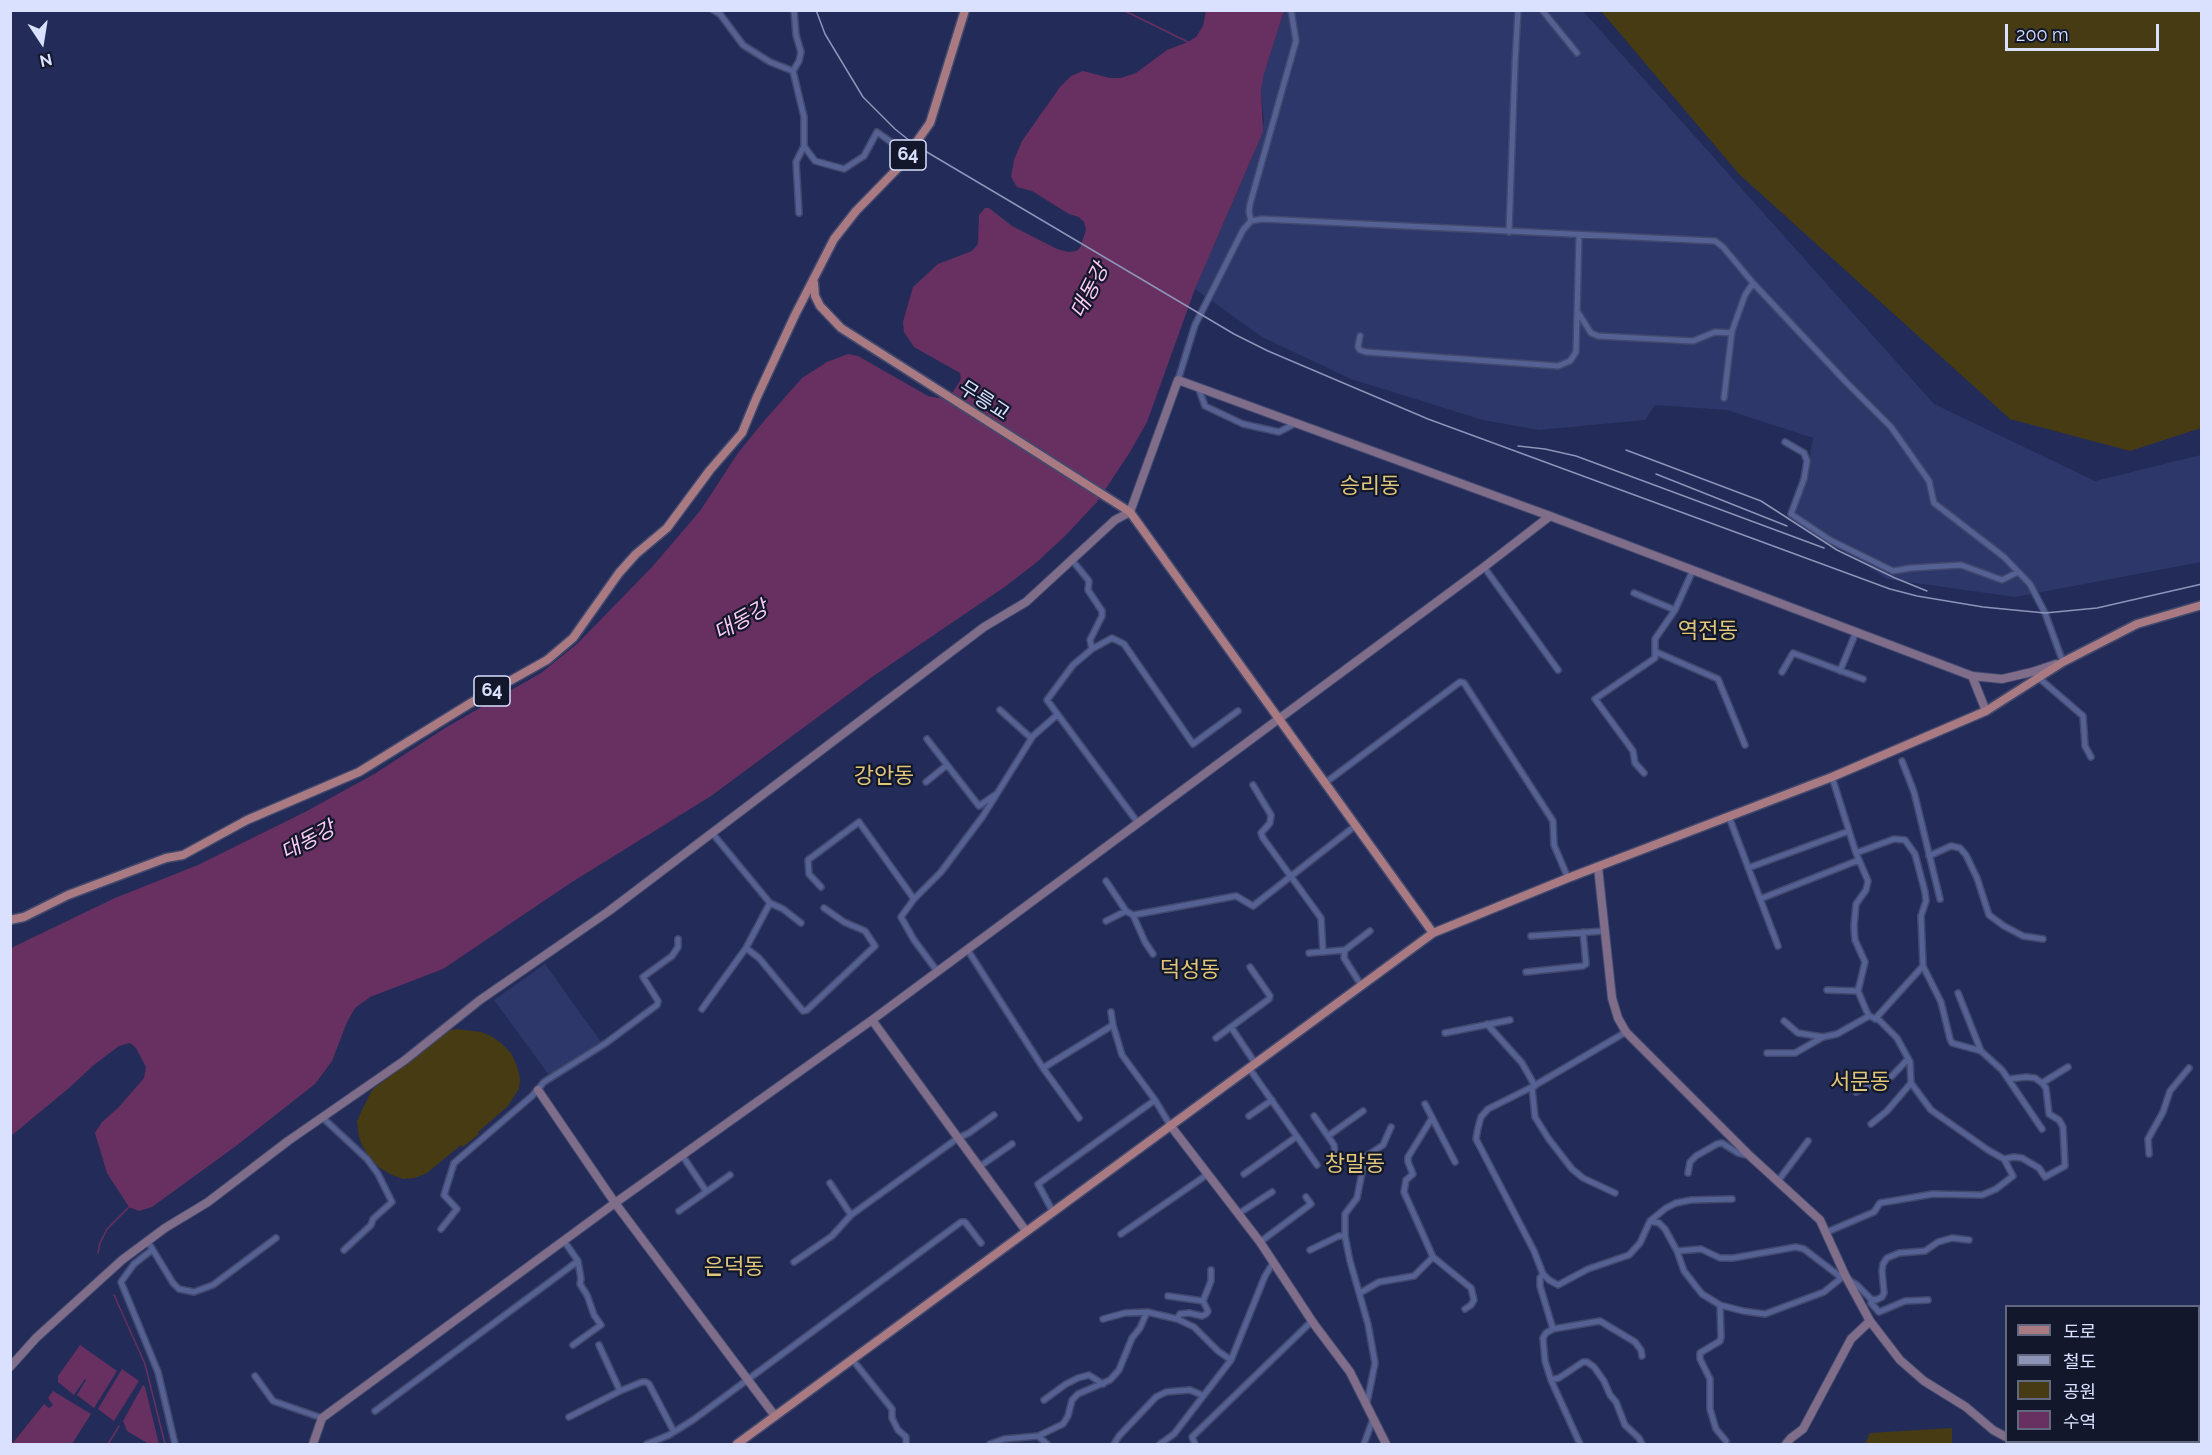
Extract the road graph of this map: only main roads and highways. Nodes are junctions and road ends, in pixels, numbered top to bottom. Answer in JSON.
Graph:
{"nodes":[{"id":1,"x":965,"y":10,"type":"edge"},
{"id":2,"x":814,"y":279,"type":"junction"},
{"id":3,"x":1130,"y":512,"type":"junction"},
{"id":4,"x":1550,"y":516,"type":"junction"},
{"id":5,"x":2202,"y":606,"type":"edge"},
{"id":6,"x":2063,"y":662,"type":"junction"},
{"id":7,"x":1972,"y":676,"type":"junction"},
{"id":8,"x":1986,"y":711,"type":"junction"},
{"id":9,"x":1278,"y":719,"type":"junction"},
{"id":10,"x":1598,"y":867,"type":"junction"},
{"id":11,"x":10,"y":920,"type":"edge"},
{"id":12,"x":1433,"y":933,"type":"junction"},
{"id":13,"x":872,"y":1020,"type":"junction"},
{"id":14,"x":538,"y":1090,"type":"road end"},
{"id":15,"x":1170,"y":1125,"type":"junction"},
{"id":16,"x":615,"y":1203,"type":"junction"},
{"id":17,"x":1026,"y":1231,"type":"junction"},
{"id":18,"x":1870,"y":1321,"type":"junction"},
{"id":19,"x":10,"y":1367,"type":"edge"},
{"id":20,"x":776,"y":1416,"type":"junction"},
{"id":21,"x":2005,"y":1436,"type":"edge"},
{"id":22,"x":313,"y":1444,"type":"edge"},
{"id":23,"x":737,"y":1444,"type":"edge"},
{"id":24,"x":1386,"y":1444,"type":"edge"},
{"id":25,"x":1786,"y":1444,"type":"edge"}],
"edges":[{"from":1,"to":2,"type":"main road","number":"64"},
{"from":2,"to":3,"type":"main road","name":"무릉교"},
{"from":2,"to":11,"type":"main road","number":"64"},
{"from":3,"to":4,"type":"main road"},
{"from":3,"to":9,"type":"main road"},
{"from":3,"to":19,"type":"main road"},
{"from":4,"to":7,"type":"main road"},
{"from":4,"to":9,"type":"main road"},
{"from":5,"to":6,"type":"main road"},
{"from":6,"to":7,"type":"main road"},
{"from":6,"to":8,"type":"main road"},
{"from":7,"to":8,"type":"main road"},
{"from":8,"to":10,"type":"main road"},
{"from":9,"to":12,"type":"main road"},
{"from":9,"to":13,"type":"main road"},
{"from":10,"to":12,"type":"main road"},
{"from":10,"to":18,"type":"main road"},
{"from":12,"to":15,"type":"main road"},
{"from":13,"to":16,"type":"main road"},
{"from":13,"to":17,"type":"main road"},
{"from":14,"to":16,"type":"main road"},
{"from":15,"to":17,"type":"main road"},
{"from":15,"to":24,"type":"main road"},
{"from":16,"to":20,"type":"main road"},
{"from":16,"to":22,"type":"main road"},
{"from":17,"to":20,"type":"main road"},
{"from":18,"to":21,"type":"main road"},
{"from":18,"to":25,"type":"main road"},
{"from":20,"to":23,"type":"main road"}]}
